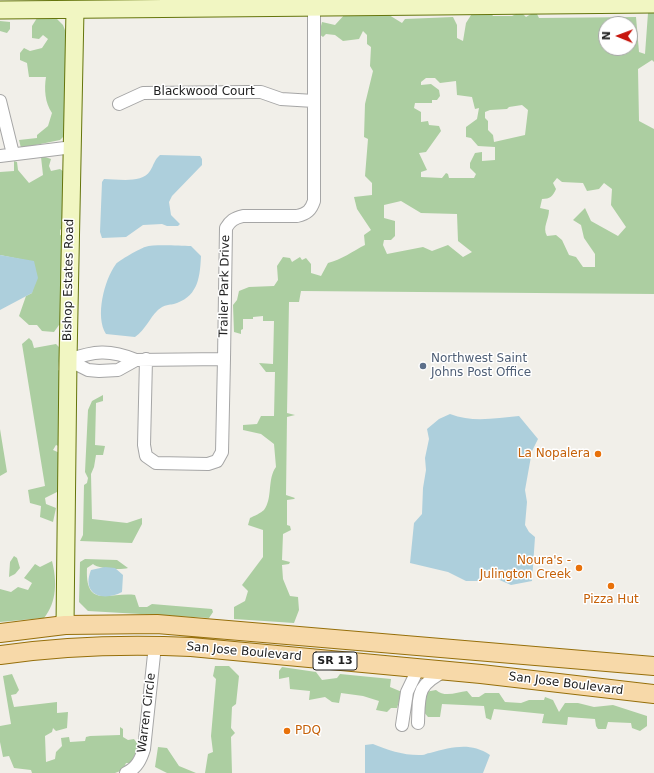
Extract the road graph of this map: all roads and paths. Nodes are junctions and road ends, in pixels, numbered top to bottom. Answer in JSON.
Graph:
{"nodes":[{"id":1,"x":654,"y":4,"type":"edge"},
{"id":2,"x":75,"y":5,"type":"edge"},
{"id":3,"x":314,"y":8,"type":"junction"},
{"id":4,"x":0,"y":10,"type":"edge"},
{"id":5,"x":0,"y":101,"type":"edge"},
{"id":6,"x":314,"y":101,"type":"junction"},
{"id":7,"x":119,"y":104,"type":"dead end"},
{"id":8,"x":73,"y":147,"type":"junction"},
{"id":9,"x":13,"y":154,"type":"junction"},
{"id":10,"x":0,"y":156,"type":"edge"},
{"id":11,"x":224,"y":359,"type":"junction"},
{"id":12,"x":68,"y":360,"type":"junction"},
{"id":13,"x":141,"y":360,"type":"junction"},
{"id":14,"x":65,"y":625,"type":"junction"},
{"id":15,"x":208,"y":628,"type":"junction"},
{"id":16,"x":0,"y":633,"type":"edge"},
{"id":17,"x":155,"y":645,"type":"junction"},
{"id":18,"x":420,"y":646,"type":"junction"},
{"id":19,"x":0,"y":647,"type":"edge"},
{"id":20,"x":496,"y":652,"type":"junction"},
{"id":21,"x":0,"y":655,"type":"edge"},
{"id":22,"x":331,"y":660,"type":"junction"},
{"id":23,"x":654,"y":666,"type":"edge"},
{"id":24,"x":418,"y":669,"type":"junction"},
{"id":25,"x":445,"y":671,"type":"junction"},
{"id":26,"x":600,"y":689,"type":"junction"},
{"id":27,"x":654,"y":694,"type":"edge"},
{"id":28,"x":654,"y":702,"type":"edge"},
{"id":29,"x":418,"y":722,"type":"dead end"},
{"id":30,"x":402,"y":725,"type":"dead end"},
{"id":31,"x":126,"y":773,"type":"edge"}],
"edges":[{"from":1,"to":3,"type":"street"},
{"from":2,"to":3,"type":"street"},
{"from":2,"to":4,"type":"street"},
{"from":2,"to":8,"type":"street","name":"Bishop Estates Road"},
{"from":3,"to":6,"type":"street","name":"Trailer Park Drive"},
{"from":5,"to":9,"type":"street"},
{"from":6,"to":7,"type":"street","name":"Blackwood Court"},
{"from":6,"to":11,"type":"street","name":"Trailer Park Drive"},
{"from":8,"to":9,"type":"street"},
{"from":8,"to":12,"type":"street","name":"Bishop Estates Road"},
{"from":9,"to":10,"type":"street"},
{"from":11,"to":13,"type":"street"},
{"from":11,"to":13,"type":"street"},
{"from":12,"to":13,"type":"street"},
{"from":12,"to":13,"type":"street"},
{"from":12,"to":14,"type":"street","name":"Bishop Estates Road"},
{"from":14,"to":15,"type":"main road","name":"San Jose Boulevard","number":"SR 13"},
{"from":14,"to":16,"type":"main road","name":"San Jose Boulevard","number":"SR 13"},
{"from":14,"to":19,"type":"main road"},
{"from":15,"to":17,"type":"main road"},
{"from":15,"to":18,"type":"main road","name":"San Jose Boulevard","number":"SR 13"},
{"from":17,"to":21,"type":"main road","name":"San Jose Boulevard","number":"SR 13"},
{"from":17,"to":22,"type":"main road","name":"San Jose Boulevard","number":"SR 13"},
{"from":17,"to":31,"type":"street","name":"Warren Circle"},
{"from":18,"to":20,"type":"main road","name":"San Jose Boulevard","number":"SR 13"},
{"from":18,"to":22,"type":"main road"},
{"from":20,"to":23,"type":"main road","name":"San Jose Boulevard","number":"SR 13"},
{"from":20,"to":24,"type":"main road"},
{"from":22,"to":24,"type":"main road","name":"San Jose Boulevard","number":"SR 13"},
{"from":24,"to":25,"type":"main road","name":"San Jose Boulevard","number":"SR 13"},
{"from":24,"to":30,"type":"street"},
{"from":25,"to":26,"type":"main road","name":"San Jose Boulevard","number":"SR 13"},
{"from":25,"to":29,"type":"street"},
{"from":26,"to":27,"type":"main road","name":"San Jose Boulevard","number":"SR 13"},
{"from":26,"to":28,"type":"main road"}]}
